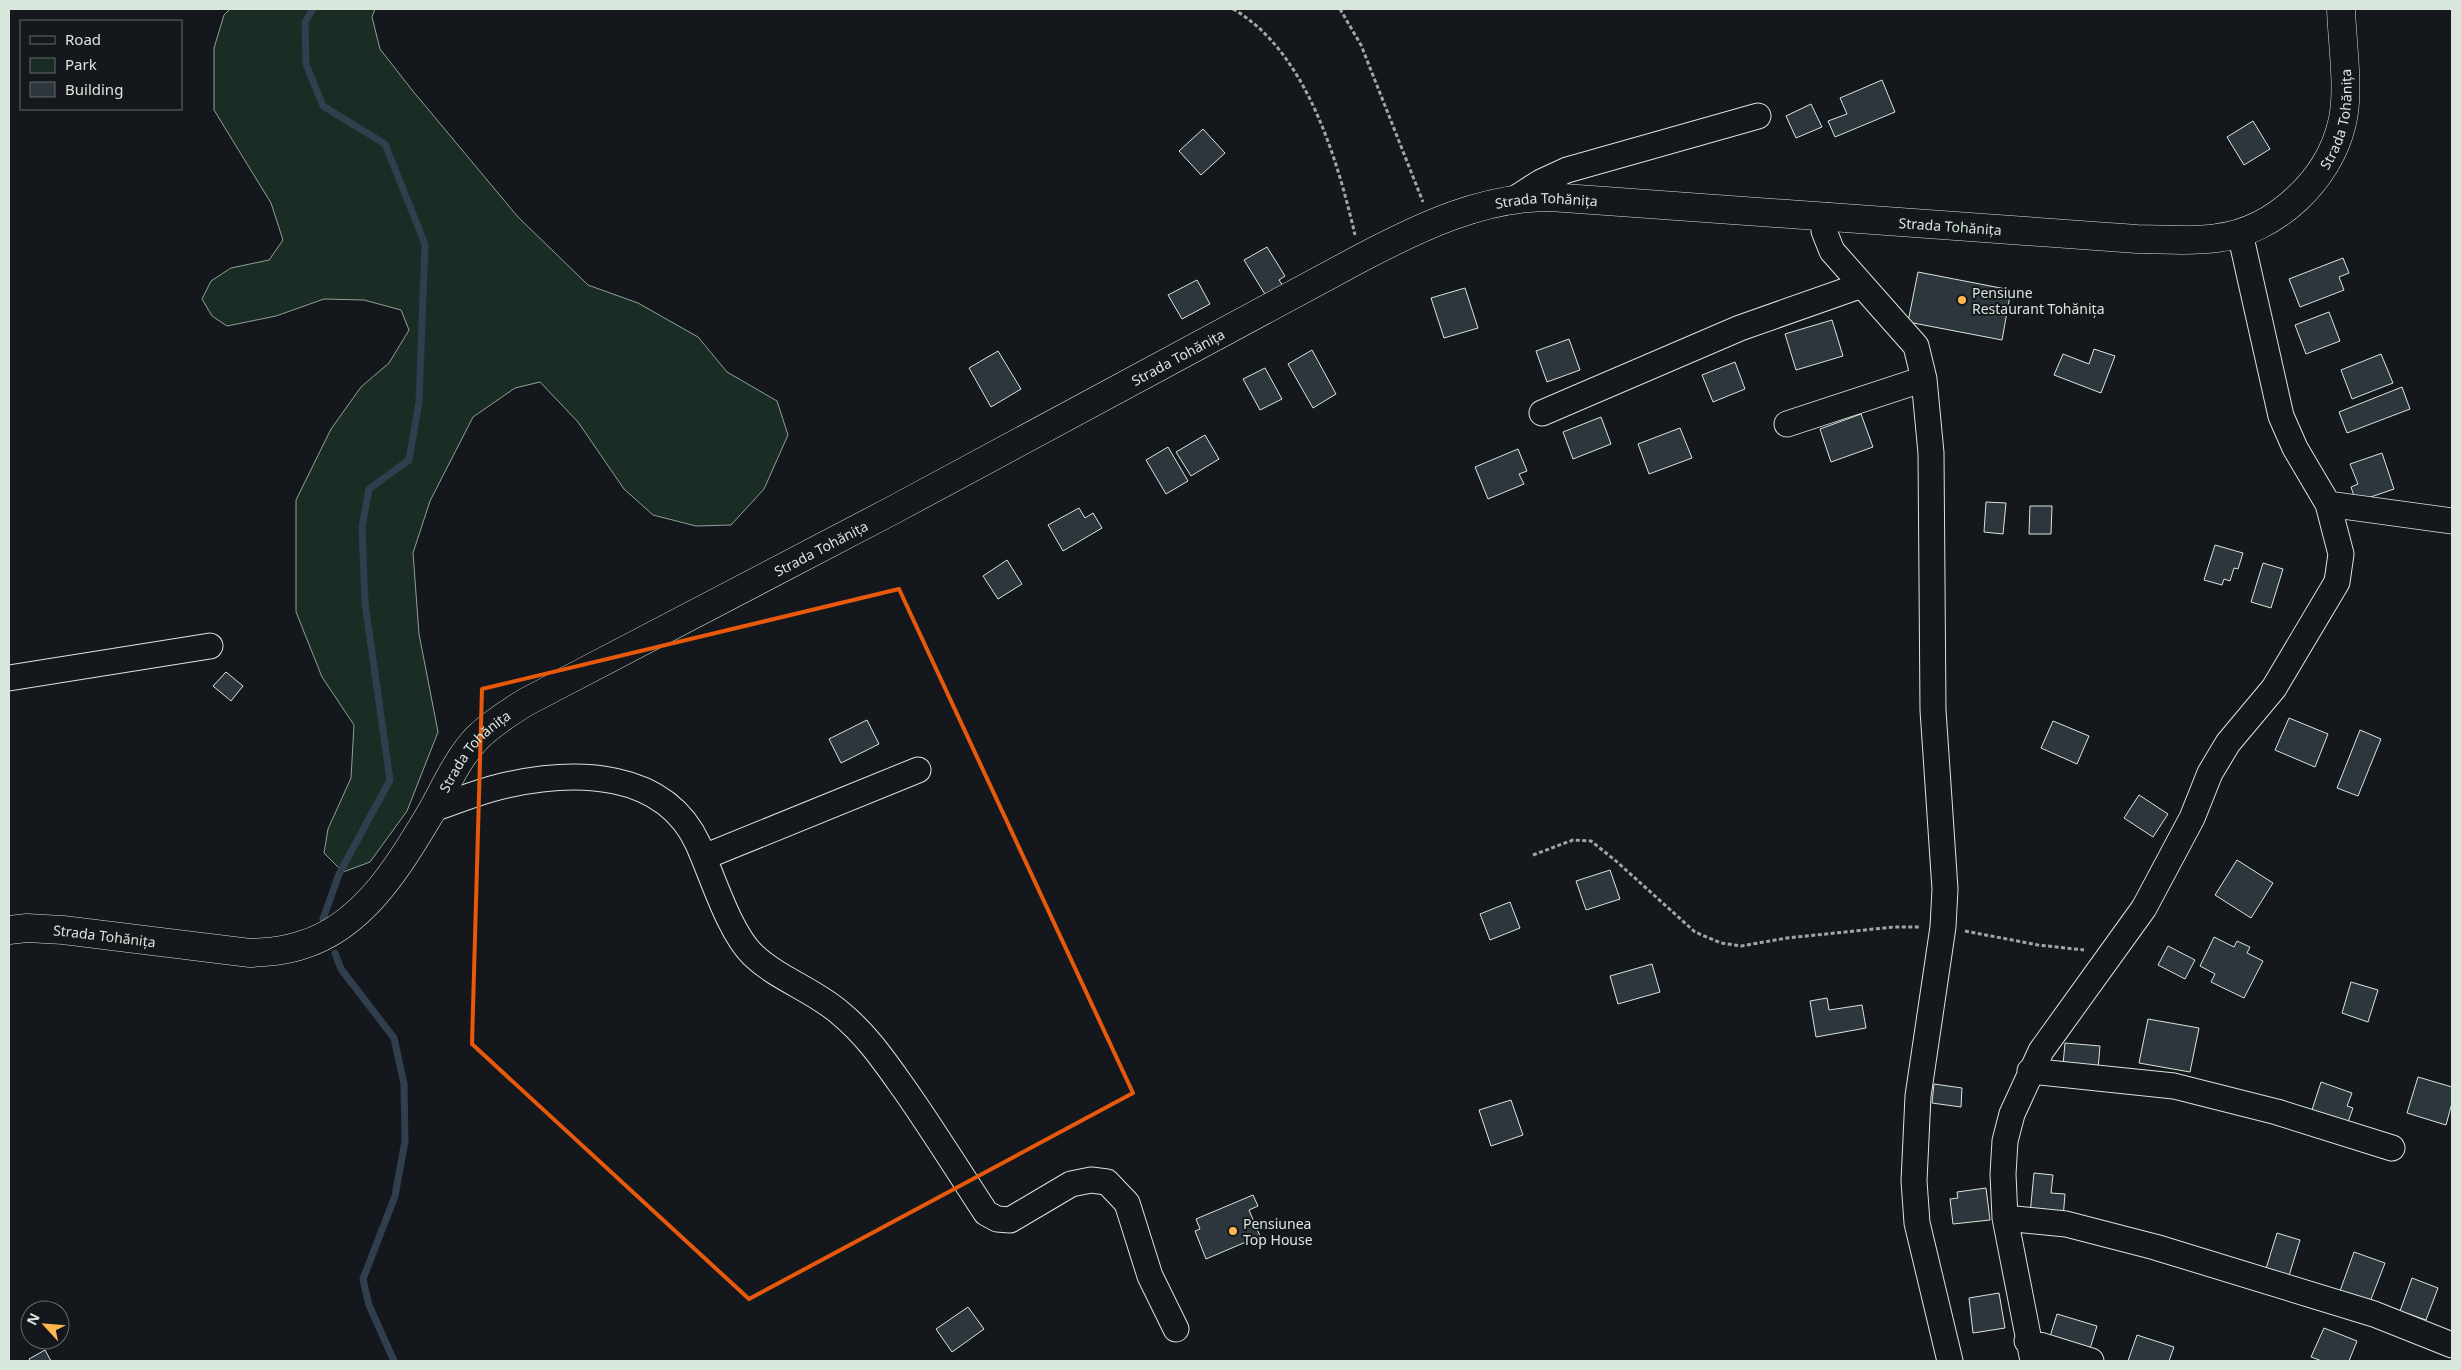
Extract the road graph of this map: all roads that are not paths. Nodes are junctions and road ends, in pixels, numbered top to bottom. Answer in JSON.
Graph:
{"nodes":[{"id":1,"x":2341,"y":9,"type":"edge"},
{"id":2,"x":1758,"y":116,"type":"dead end"},
{"id":3,"x":1516,"y":198,"type":"junction"},
{"id":4,"x":1826,"y":216,"type":"junction"},
{"id":5,"x":2240,"y":233,"type":"junction"},
{"id":6,"x":1862,"y":285,"type":"junction"},
{"id":7,"x":1924,"y":379,"type":"junction"},
{"id":8,"x":1542,"y":413,"type":"dead end"},
{"id":9,"x":1787,"y":424,"type":"dead end"},
{"id":10,"x":2328,"y":504,"type":"junction"},
{"id":11,"x":2452,"y":521,"type":"edge"},
{"id":12,"x":210,"y":646,"type":"dead end"},
{"id":13,"x":9,"y":678,"type":"edge"},
{"id":14,"x":918,"y":770,"type":"dead end"},
{"id":15,"x":433,"y":809,"type":"junction"},
{"id":16,"x":704,"y":857,"type":"junction"},
{"id":17,"x":9,"y":930,"type":"edge"},
{"id":18,"x":2030,"y":1071,"type":"junction"},
{"id":19,"x":2392,"y":1148,"type":"dead end"},
{"id":20,"x":2005,"y":1218,"type":"junction"},
{"id":21,"x":1176,"y":1329,"type":"dead end"},
{"id":22,"x":2452,"y":1346,"type":"edge"},
{"id":23,"x":2030,"y":1351,"type":"edge"},
{"id":24,"x":1950,"y":1361,"type":"edge"},
{"id":25,"x":2091,"y":1361,"type":"edge"}],
"edges":[{"from":1,"to":5,"type":"main road","name":"Strada Tohănița"},
{"from":2,"to":3,"type":"street"},
{"from":3,"to":4,"type":"main road","name":"Strada Tohănița"},
{"from":3,"to":15,"type":"main road","name":"Strada Tohănița"},
{"from":4,"to":5,"type":"main road","name":"Strada Tohănița"},
{"from":4,"to":6,"type":"street"},
{"from":5,"to":10,"type":"street"},
{"from":6,"to":7,"type":"street"},
{"from":6,"to":8,"type":"street"},
{"from":7,"to":9,"type":"street"},
{"from":7,"to":24,"type":"street"},
{"from":10,"to":11,"type":"street"},
{"from":10,"to":18,"type":"street"},
{"from":12,"to":13,"type":"street"},
{"from":14,"to":16,"type":"street"},
{"from":15,"to":16,"type":"street"},
{"from":15,"to":17,"type":"main road","name":"Strada Tohănița"},
{"from":16,"to":21,"type":"street"},
{"from":18,"to":19,"type":"street"},
{"from":18,"to":20,"type":"street"},
{"from":20,"to":22,"type":"street"},
{"from":20,"to":23,"type":"street"},
{"from":23,"to":25,"type":"street"}]}
